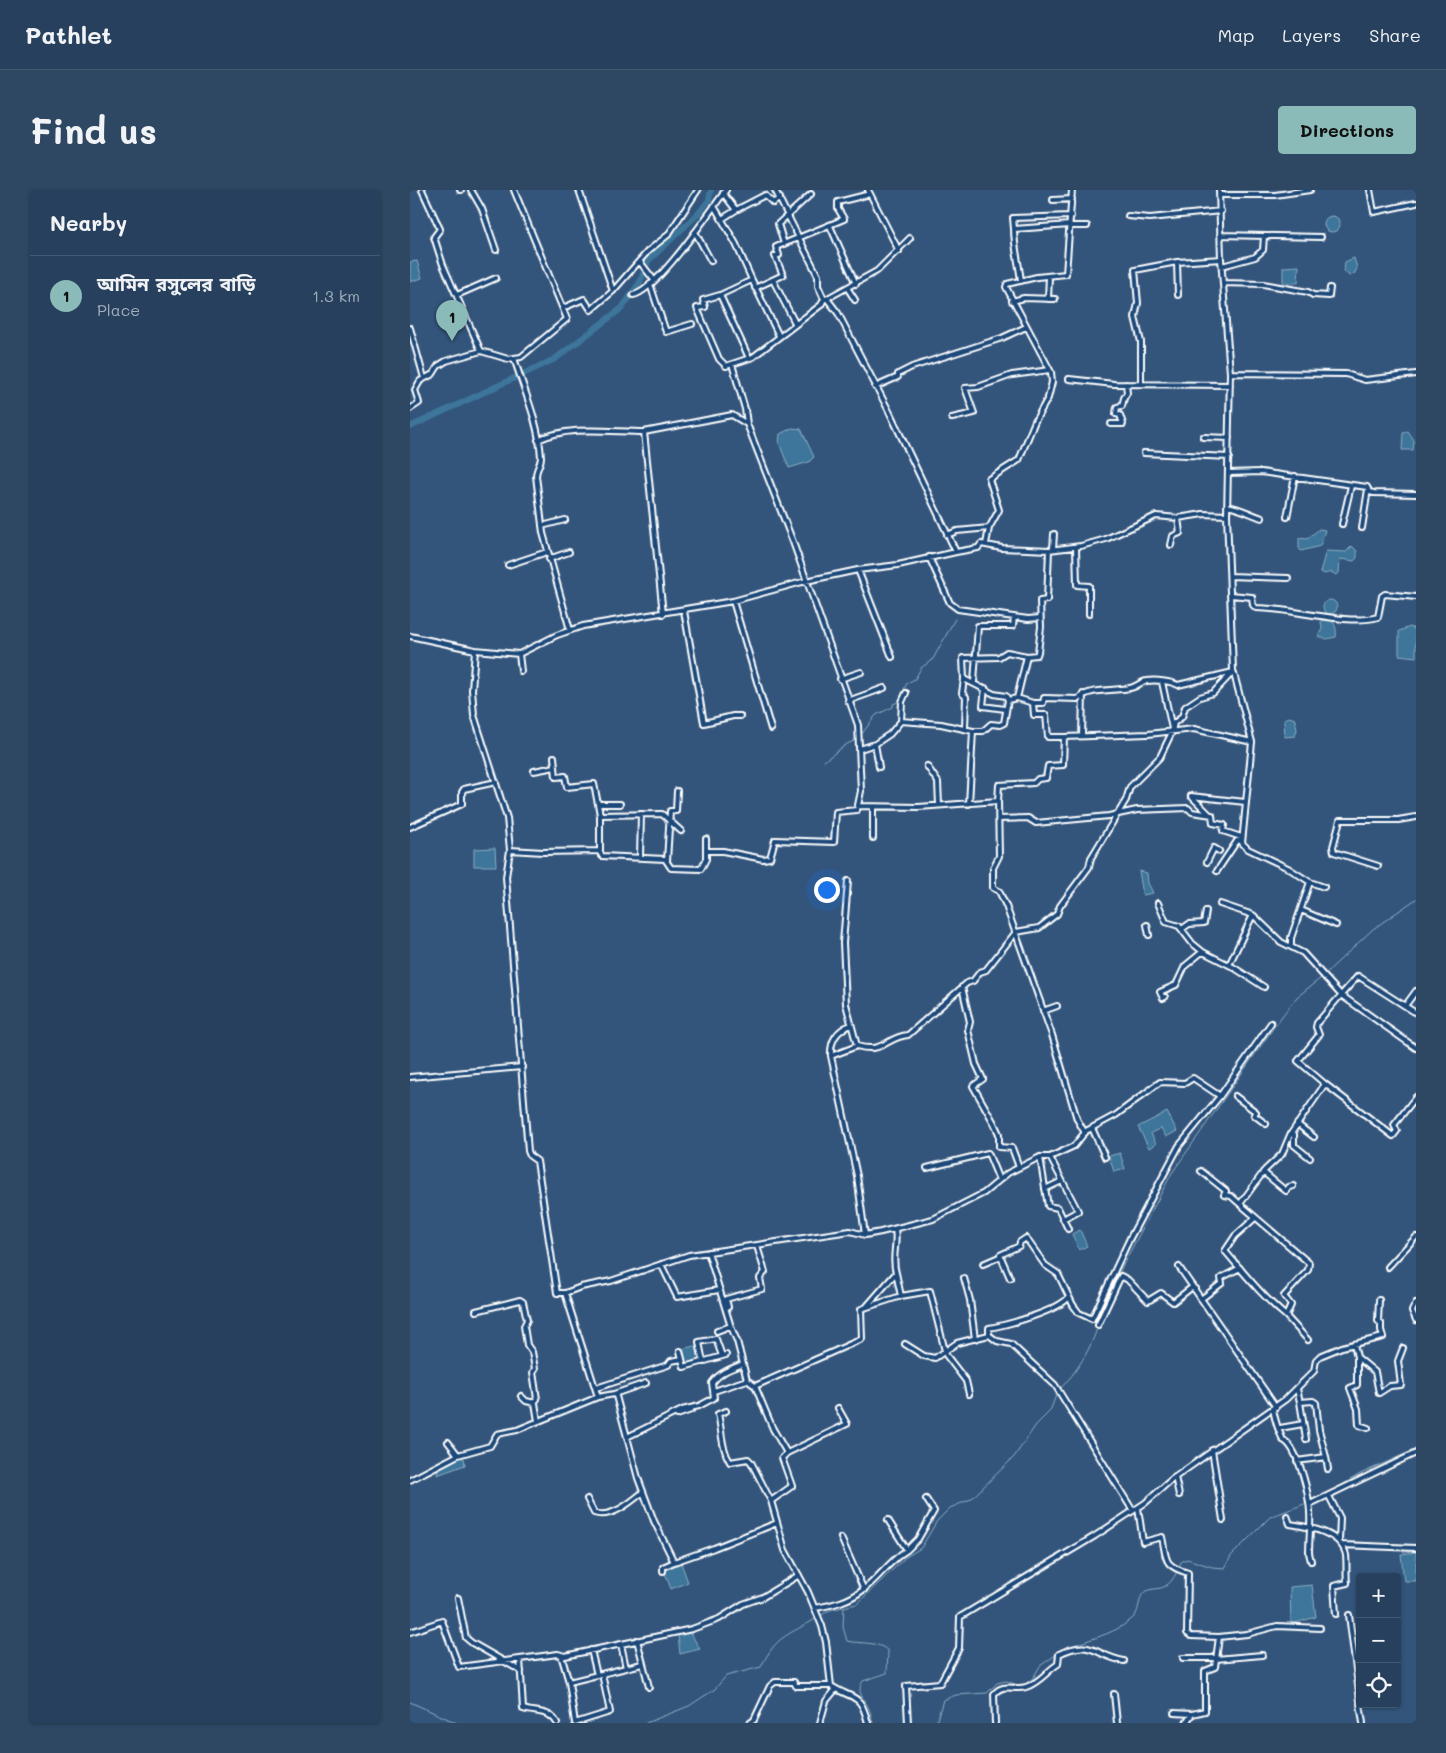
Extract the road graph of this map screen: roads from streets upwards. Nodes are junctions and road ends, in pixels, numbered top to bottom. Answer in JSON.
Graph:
{"nodes":[{"id":1,"x":422,"y":190,"type":"edge"},
{"id":2,"x":471,"y":190,"type":"edge"},
{"id":3,"x":514,"y":190,"type":"edge"},
{"id":4,"x":579,"y":190,"type":"edge"},
{"id":5,"x":698,"y":190,"type":"edge"},
{"id":6,"x":774,"y":190,"type":"edge"},
{"id":7,"x":1072,"y":190,"type":"edge"},
{"id":8,"x":1310,"y":190,"type":"edge"},
{"id":9,"x":1370,"y":190,"type":"edge"},
{"id":10,"x":725,"y":192,"type":"edge"},
{"id":11,"x":869,"y":192,"type":"edge"},
{"id":12,"x":1219,"y":192,"type":"edge"},
{"id":13,"x":779,"y":194,"type":"edge"},
{"id":14,"x":811,"y":194,"type":"dead end"},
{"id":15,"x":1072,"y":199,"type":"junction"},
{"id":16,"x":1053,"y":200,"type":"dead end"},
{"id":17,"x":1416,"y":203,"type":"edge"},
{"id":18,"x":714,"y":206,"type":"junction"},
{"id":19,"x":736,"y":210,"type":"junction"},
{"id":20,"x":1220,"y":211,"type":"junction"},
{"id":21,"x":788,"y":216,"type":"junction"},
{"id":22,"x":1071,"y":216,"type":"junction"},
{"id":23,"x":1128,"y":216,"type":"dead end"},
{"id":24,"x":722,"y":219,"type":"junction"},
{"id":25,"x":830,"y":226,"type":"junction"},
{"id":26,"x":1070,"y":226,"type":"junction"},
{"id":27,"x":1086,"y":226,"type":"dead end"},
{"id":28,"x":1014,"y":229,"type":"junction"},
{"id":29,"x":696,"y":232,"type":"junction"},
{"id":30,"x":1220,"y":235,"type":"junction"},
{"id":31,"x":1264,"y":236,"type":"junction"},
{"id":32,"x":1321,"y":237,"type":"dead end"},
{"id":33,"x":910,"y":238,"type":"dead end"},
{"id":34,"x":800,"y":239,"type":"junction"},
{"id":35,"x":784,"y":244,"type":"junction"},
{"id":36,"x":496,"y":250,"type":"dead end"},
{"id":37,"x":899,"y":251,"type":"junction"},
{"id":38,"x":1221,"y":259,"type":"junction"},
{"id":39,"x":711,"y":261,"type":"dead end"},
{"id":40,"x":640,"y":262,"type":"junction"},
{"id":41,"x":1177,"y":262,"type":"junction"},
{"id":42,"x":1222,"y":266,"type":"junction"},
{"id":43,"x":1049,"y":276,"type":"junction"},
{"id":44,"x":496,"y":278,"type":"dead end"},
{"id":45,"x":654,"y":280,"type":"junction"},
{"id":46,"x":752,"y":280,"type":"junction"},
{"id":47,"x":773,"y":280,"type":"junction"},
{"id":48,"x":1021,"y":281,"type":"junction"},
{"id":49,"x":1224,"y":283,"type":"junction"},
{"id":50,"x":650,"y":284,"type":"junction"},
{"id":51,"x":856,"y":284,"type":"junction"},
{"id":52,"x":755,"y":288,"type":"junction"},
{"id":53,"x":848,"y":288,"type":"junction"},
{"id":54,"x":1330,"y":288,"type":"dead end"},
{"id":55,"x":613,"y":291,"type":"junction"},
{"id":56,"x":457,"y":295,"type":"junction"},
{"id":57,"x":633,"y":295,"type":"dead end"},
{"id":58,"x":720,"y":295,"type":"junction"},
{"id":59,"x":1178,"y":295,"type":"dead end"},
{"id":60,"x":826,"y":299,"type":"junction"},
{"id":61,"x":1048,"y":299,"type":"junction"},
{"id":62,"x":855,"y":300,"type":"dead end"},
{"id":63,"x":1056,"y":300,"type":"dead end"},
{"id":64,"x":1012,"y":301,"type":"junction"},
{"id":65,"x":563,"y":308,"type":"junction"},
{"id":66,"x":795,"y":323,"type":"junction"},
{"id":67,"x":692,"y":324,"type":"dead end"},
{"id":68,"x":1026,"y":327,"type":"junction"},
{"id":69,"x":410,"y":328,"type":"edge"},
{"id":70,"x":778,"y":336,"type":"junction"},
{"id":71,"x":481,"y":351,"type":"junction"},
{"id":72,"x":514,"y":358,"type":"junction"},
{"id":73,"x":749,"y":358,"type":"junction"},
{"id":74,"x":732,"y":364,"type":"junction"},
{"id":75,"x":1050,"y":370,"type":"junction"},
{"id":76,"x":1230,"y":373,"type":"junction"},
{"id":77,"x":1416,"y":374,"type":"edge"},
{"id":78,"x":424,"y":378,"type":"junction"},
{"id":79,"x":1069,"y":379,"type":"dead end"},
{"id":80,"x":1141,"y":383,"type":"junction"},
{"id":81,"x":1126,"y":384,"type":"junction"},
{"id":82,"x":1230,"y":385,"type":"junction"},
{"id":83,"x":875,"y":387,"type":"junction"},
{"id":84,"x":410,"y":409,"type":"edge"},
{"id":85,"x":952,"y":418,"type":"dead end"},
{"id":86,"x":747,"y":424,"type":"junction"},
{"id":87,"x":1112,"y":424,"type":"dead end"},
{"id":88,"x":644,"y":432,"type":"junction"},
{"id":89,"x":1203,"y":437,"type":"dead end"},
{"id":90,"x":1228,"y":438,"type":"junction"},
{"id":91,"x":538,"y":440,"type":"junction"},
{"id":92,"x":1144,"y":453,"type":"dead end"},
{"id":93,"x":1229,"y":457,"type":"junction"},
{"id":94,"x":1228,"y":473,"type":"junction"},
{"id":95,"x":1295,"y":476,"type":"junction"},
{"id":96,"x":1351,"y":486,"type":"junction"},
{"id":97,"x":1367,"y":487,"type":"junction"},
{"id":98,"x":1416,"y":494,"type":"edge"},
{"id":99,"x":1227,"y":506,"type":"junction"},
{"id":100,"x":1227,"y":515,"type":"junction"},
{"id":101,"x":1287,"y":517,"type":"dead end"},
{"id":102,"x":1178,"y":518,"type":"junction"},
{"id":103,"x":1262,"y":518,"type":"dead end"},
{"id":104,"x":565,"y":520,"type":"dead end"},
{"id":105,"x":1342,"y":524,"type":"dead end"},
{"id":106,"x":542,"y":526,"type":"junction"},
{"id":107,"x":989,"y":528,"type":"junction"},
{"id":108,"x":1362,"y":528,"type":"dead end"},
{"id":109,"x":1054,"y":534,"type":"dead end"},
{"id":110,"x":947,"y":535,"type":"junction"},
{"id":111,"x":986,"y":544,"type":"junction"},
{"id":112,"x":1171,"y":545,"type":"dead end"},
{"id":113,"x":1076,"y":547,"type":"junction"},
{"id":114,"x":1051,"y":550,"type":"junction"},
{"id":115,"x":547,"y":552,"type":"junction"},
{"id":116,"x":569,"y":552,"type":"dead end"},
{"id":117,"x":956,"y":552,"type":"junction"},
{"id":118,"x":929,"y":557,"type":"junction"},
{"id":119,"x":549,"y":558,"type":"junction"},
{"id":120,"x":508,"y":565,"type":"dead end"},
{"id":121,"x":858,"y":570,"type":"junction"},
{"id":122,"x":1230,"y":576,"type":"junction"},
{"id":123,"x":1288,"y":578,"type":"dead end"},
{"id":124,"x":806,"y":581,"type":"junction"},
{"id":125,"x":1231,"y":595,"type":"junction"},
{"id":126,"x":1416,"y":596,"type":"edge"},
{"id":127,"x":733,"y":601,"type":"junction"},
{"id":128,"x":684,"y":611,"type":"junction"},
{"id":129,"x":664,"y":614,"type":"junction"},
{"id":130,"x":1089,"y":614,"type":"dead end"},
{"id":131,"x":1014,"y":617,"type":"junction"},
{"id":132,"x":1040,"y":618,"type":"junction"},
{"id":133,"x":570,"y":630,"type":"junction"},
{"id":134,"x":410,"y":636,"type":"edge"},
{"id":135,"x":475,"y":650,"type":"junction"},
{"id":136,"x":519,"y":654,"type":"junction"},
{"id":137,"x":1027,"y":656,"type":"junction"},
{"id":138,"x":892,"y":657,"type":"dead end"},
{"id":139,"x":976,"y":658,"type":"junction"},
{"id":140,"x":521,"y":670,"type":"dead end"},
{"id":141,"x":861,"y":672,"type":"dead end"},
{"id":142,"x":1233,"y":672,"type":"junction"},
{"id":143,"x":964,"y":679,"type":"junction"},
{"id":144,"x":840,"y":680,"type":"junction"},
{"id":145,"x":974,"y":682,"type":"junction"},
{"id":146,"x":1162,"y":682,"type":"junction"},
{"id":147,"x":884,"y":688,"type":"dead end"},
{"id":148,"x":984,"y":688,"type":"junction"},
{"id":149,"x":906,"y":693,"type":"dead end"},
{"id":150,"x":1083,"y":694,"type":"junction"},
{"id":151,"x":1017,"y":698,"type":"junction"},
{"id":152,"x":1008,"y":700,"type":"junction"},
{"id":153,"x":848,"y":701,"type":"junction"},
{"id":154,"x":1033,"y":703,"type":"junction"},
{"id":155,"x":1005,"y":710,"type":"junction"},
{"id":156,"x":740,"y":716,"type":"dead end"},
{"id":157,"x":901,"y":721,"type":"junction"},
{"id":158,"x":965,"y":728,"type":"junction"},
{"id":159,"x":770,"y":729,"type":"dead end"},
{"id":160,"x":972,"y":731,"type":"junction"},
{"id":161,"x":1172,"y":732,"type":"junction"},
{"id":162,"x":1082,"y":736,"type":"junction"},
{"id":163,"x":1064,"y":737,"type":"junction"},
{"id":164,"x":1252,"y":742,"type":"junction"},
{"id":165,"x":875,"y":744,"type":"junction"},
{"id":166,"x":860,"y":749,"type":"junction"},
{"id":167,"x":554,"y":757,"type":"dead end"},
{"id":168,"x":927,"y":766,"type":"dead end"},
{"id":169,"x":555,"y":767,"type":"junction"},
{"id":170,"x":879,"y":767,"type":"dead end"},
{"id":171,"x":534,"y":771,"type":"dead end"},
{"id":172,"x":496,"y":782,"type":"junction"},
{"id":173,"x":677,"y":791,"type":"dead end"},
{"id":174,"x":998,"y":800,"type":"junction"},
{"id":175,"x":1246,"y":802,"type":"junction"},
{"id":176,"x":598,"y":804,"type":"junction"},
{"id":177,"x":620,"y":804,"type":"dead end"},
{"id":178,"x":969,"y":804,"type":"junction"},
{"id":179,"x":939,"y":805,"type":"junction"},
{"id":180,"x":859,"y":806,"type":"junction"},
{"id":181,"x":874,"y":807,"type":"junction"},
{"id":182,"x":1118,"y":812,"type":"junction"},
{"id":183,"x":641,"y":814,"type":"junction"},
{"id":184,"x":1209,"y":814,"type":"junction"},
{"id":185,"x":600,"y":815,"type":"junction"},
{"id":186,"x":1416,"y":817,"type":"edge"},
{"id":187,"x":999,"y":819,"type":"junction"},
{"id":188,"x":670,"y":822,"type":"junction"},
{"id":189,"x":410,"y":827,"type":"edge"},
{"id":190,"x":681,"y":832,"type":"dead end"},
{"id":191,"x":873,"y":838,"type":"dead end"},
{"id":192,"x":1241,"y":838,"type":"junction"},
{"id":193,"x":706,"y":840,"type":"dead end"},
{"id":194,"x":510,"y":850,"type":"junction"},
{"id":195,"x":1219,"y":850,"type":"dead end"},
{"id":196,"x":706,"y":851,"type":"junction"},
{"id":197,"x":601,"y":853,"type":"junction"},
{"id":198,"x":640,"y":857,"type":"junction"},
{"id":199,"x":1207,"y":862,"type":"dead end"},
{"id":200,"x":667,"y":864,"type":"junction"},
{"id":201,"x":1378,"y":866,"type":"dead end"},
{"id":202,"x":1217,"y":871,"type":"dead end"},
{"id":203,"x":848,"y":882,"type":"dead end"},
{"id":204,"x":1310,"y":882,"type":"junction"},
{"id":205,"x":1324,"y":887,"type":"dead end"},
{"id":206,"x":1158,"y":903,"type":"dead end"},
{"id":207,"x":1220,"y":904,"type":"dead end"},
{"id":208,"x":1301,"y":910,"type":"junction"},
{"id":209,"x":1206,"y":912,"type":"dead end"},
{"id":210,"x":1253,"y":914,"type":"junction"},
{"id":211,"x":1147,"y":925,"type":"dead end"},
{"id":212,"x":1336,"y":925,"type":"dead end"},
{"id":213,"x":1182,"y":929,"type":"junction"},
{"id":214,"x":1016,"y":932,"type":"junction"},
{"id":215,"x":1149,"y":935,"type":"dead end"},
{"id":216,"x":1290,"y":945,"type":"junction"},
{"id":217,"x":1202,"y":952,"type":"junction"},
{"id":218,"x":1229,"y":964,"type":"junction"},
{"id":219,"x":962,"y":987,"type":"junction"},
{"id":220,"x":1264,"y":987,"type":"dead end"},
{"id":221,"x":1416,"y":992,"type":"edge"},
{"id":222,"x":1341,"y":995,"type":"junction"},
{"id":223,"x":1165,"y":997,"type":"dead end"},
{"id":224,"x":1057,"y":1006,"type":"dead end"},
{"id":225,"x":1405,"y":1006,"type":"junction"},
{"id":226,"x":1044,"y":1011,"type":"junction"},
{"id":227,"x":1416,"y":1013,"type":"edge"},
{"id":228,"x":1271,"y":1023,"type":"dead end"},
{"id":229,"x":851,"y":1025,"type":"junction"},
{"id":230,"x":857,"y":1046,"type":"junction"},
{"id":231,"x":1416,"y":1048,"type":"edge"},
{"id":232,"x":830,"y":1056,"type":"junction"},
{"id":233,"x":522,"y":1067,"type":"junction"},
{"id":234,"x":410,"y":1077,"type":"edge"},
{"id":235,"x":1326,"y":1084,"type":"junction"},
{"id":236,"x":1220,"y":1096,"type":"junction"},
{"id":237,"x":1235,"y":1096,"type":"dead end"},
{"id":238,"x":1416,"y":1097,"type":"edge"},
{"id":239,"x":1266,"y":1124,"type":"dead end"},
{"id":240,"x":1297,"y":1124,"type":"junction"},
{"id":241,"x":1092,"y":1128,"type":"junction"},
{"id":242,"x":1293,"y":1131,"type":"junction"},
{"id":243,"x":1085,"y":1132,"type":"junction"},
{"id":244,"x":1314,"y":1137,"type":"dead end"},
{"id":245,"x":1040,"y":1157,"type":"junction"},
{"id":246,"x":1050,"y":1157,"type":"junction"},
{"id":247,"x":1105,"y":1157,"type":"dead end"},
{"id":248,"x":1310,"y":1158,"type":"dead end"},
{"id":249,"x":1020,"y":1167,"type":"junction"},
{"id":250,"x":927,"y":1168,"type":"dead end"},
{"id":251,"x":1201,"y":1171,"type":"dead end"},
{"id":252,"x":1264,"y":1172,"type":"junction"},
{"id":253,"x":999,"y":1180,"type":"junction"},
{"id":254,"x":1062,"y":1181,"type":"junction"},
{"id":255,"x":1293,"y":1186,"type":"dead end"},
{"id":256,"x":1045,"y":1188,"type":"junction"},
{"id":257,"x":1240,"y":1204,"type":"junction"},
{"id":258,"x":1255,"y":1218,"type":"junction"},
{"id":259,"x":1063,"y":1219,"type":"junction"},
{"id":260,"x":895,"y":1228,"type":"junction"},
{"id":261,"x":1068,"y":1229,"type":"dead end"},
{"id":262,"x":865,"y":1235,"type":"junction"},
{"id":263,"x":1416,"y":1237,"type":"edge"},
{"id":264,"x":757,"y":1246,"type":"junction"},
{"id":265,"x":708,"y":1252,"type":"junction"},
{"id":266,"x":999,"y":1257,"type":"junction"},
{"id":267,"x":661,"y":1264,"type":"junction"},
{"id":268,"x":983,"y":1264,"type":"dead end"},
{"id":269,"x":1388,"y":1266,"type":"dead end"},
{"id":270,"x":1179,"y":1267,"type":"dead end"},
{"id":271,"x":1240,"y":1268,"type":"junction"},
{"id":272,"x":896,"y":1273,"type":"junction"},
{"id":273,"x":964,"y":1278,"type":"dead end"},
{"id":274,"x":1010,"y":1278,"type":"dead end"},
{"id":275,"x":1195,"y":1289,"type":"junction"},
{"id":276,"x":719,"y":1290,"type":"junction"},
{"id":277,"x":565,"y":1293,"type":"junction"},
{"id":278,"x":901,"y":1296,"type":"junction"},
{"id":279,"x":1069,"y":1297,"type":"junction"},
{"id":280,"x":1201,"y":1299,"type":"junction"},
{"id":281,"x":1379,"y":1300,"type":"dead end"},
{"id":282,"x":1416,"y":1303,"type":"edge"},
{"id":283,"x":867,"y":1306,"type":"junction"},
{"id":284,"x":727,"y":1310,"type":"junction"},
{"id":285,"x":476,"y":1311,"type":"dead end"},
{"id":286,"x":1286,"y":1316,"type":"junction"},
{"id":287,"x":1416,"y":1320,"type":"edge"},
{"id":288,"x":1098,"y":1325,"type":"dead end"},
{"id":289,"x":730,"y":1326,"type":"junction"},
{"id":290,"x":717,"y":1331,"type":"dead end"},
{"id":291,"x":989,"y":1336,"type":"junction"},
{"id":292,"x":975,"y":1338,"type":"junction"},
{"id":293,"x":1308,"y":1340,"type":"dead end"},
{"id":294,"x":905,"y":1344,"type":"dead end"},
{"id":295,"x":1354,"y":1344,"type":"junction"},
{"id":296,"x":1403,"y":1348,"type":"dead end"},
{"id":297,"x":680,"y":1351,"type":"dead end"},
{"id":298,"x":945,"y":1351,"type":"junction"},
{"id":299,"x":1357,"y":1357,"type":"junction"},
{"id":300,"x":682,"y":1359,"type":"junction"},
{"id":301,"x":703,"y":1362,"type":"junction"},
{"id":302,"x":742,"y":1364,"type":"junction"},
{"id":303,"x":747,"y":1380,"type":"junction"},
{"id":304,"x":646,"y":1383,"type":"dead end"},
{"id":305,"x":755,"y":1386,"type":"junction"},
{"id":306,"x":596,"y":1388,"type":"junction"},
{"id":307,"x":1296,"y":1389,"type":"junction"},
{"id":308,"x":1264,"y":1390,"type":"dead end"},
{"id":309,"x":714,"y":1391,"type":"junction"},
{"id":310,"x":614,"y":1394,"type":"junction"},
{"id":311,"x":969,"y":1394,"type":"dead end"},
{"id":312,"x":521,"y":1396,"type":"dead end"},
{"id":313,"x":598,"y":1397,"type":"junction"},
{"id":314,"x":534,"y":1402,"type":"junction"},
{"id":315,"x":1300,"y":1402,"type":"junction"},
{"id":316,"x":838,"y":1408,"type":"dead end"},
{"id":317,"x":1274,"y":1408,"type":"junction"},
{"id":318,"x":726,"y":1410,"type":"dead end"},
{"id":319,"x":538,"y":1421,"type":"junction"},
{"id":320,"x":1302,"y":1424,"type":"junction"},
{"id":321,"x":1280,"y":1428,"type":"junction"},
{"id":322,"x":1368,"y":1428,"type":"dead end"},
{"id":323,"x":627,"y":1437,"type":"junction"},
{"id":324,"x":1306,"y":1439,"type":"dead end"},
{"id":325,"x":448,"y":1442,"type":"dead end"},
{"id":326,"x":1212,"y":1450,"type":"junction"},
{"id":327,"x":787,"y":1453,"type":"junction"},
{"id":328,"x":1416,"y":1453,"type":"edge"},
{"id":329,"x":458,"y":1455,"type":"junction"},
{"id":330,"x":1326,"y":1458,"type":"junction"},
{"id":331,"x":1297,"y":1461,"type":"junction"},
{"id":332,"x":1328,"y":1469,"type":"dead end"},
{"id":333,"x":1175,"y":1476,"type":"junction"},
{"id":334,"x":410,"y":1480,"type":"edge"},
{"id":335,"x":643,"y":1492,"type":"junction"},
{"id":336,"x":1179,"y":1495,"type":"dead end"},
{"id":337,"x":1329,"y":1496,"type":"junction"},
{"id":338,"x":587,"y":1499,"type":"dead end"},
{"id":339,"x":926,"y":1499,"type":"dead end"},
{"id":340,"x":771,"y":1500,"type":"junction"},
{"id":341,"x":1310,"y":1504,"type":"junction"},
{"id":342,"x":1138,"y":1508,"type":"junction"},
{"id":343,"x":1133,"y":1511,"type":"junction"},
{"id":344,"x":1287,"y":1516,"type":"dead end"},
{"id":345,"x":888,"y":1520,"type":"dead end"},
{"id":346,"x":1222,"y":1520,"type":"dead end"},
{"id":347,"x":777,"y":1523,"type":"junction"},
{"id":348,"x":1309,"y":1529,"type":"junction"},
{"id":349,"x":841,"y":1538,"type":"dead end"},
{"id":350,"x":1341,"y":1543,"type":"junction"},
{"id":351,"x":1416,"y":1548,"type":"edge"},
{"id":352,"x":907,"y":1550,"type":"junction"},
{"id":353,"x":1311,"y":1561,"type":"dead end"},
{"id":354,"x":674,"y":1562,"type":"junction"},
{"id":355,"x":663,"y":1571,"type":"dead end"},
{"id":356,"x":799,"y":1575,"type":"junction"},
{"id":357,"x":864,"y":1590,"type":"junction"},
{"id":358,"x":458,"y":1598,"type":"dead end"},
{"id":359,"x":815,"y":1608,"type":"junction"},
{"id":360,"x":1336,"y":1614,"type":"dead end"},
{"id":361,"x":1349,"y":1615,"type":"dead end"},
{"id":362,"x":1320,"y":1628,"type":"dead end"},
{"id":363,"x":410,"y":1632,"type":"edge"},
{"id":364,"x":1219,"y":1637,"type":"junction"},
{"id":365,"x":637,"y":1640,"type":"junction"},
{"id":366,"x":621,"y":1644,"type":"junction"},
{"id":367,"x":591,"y":1650,"type":"junction"},
{"id":368,"x":561,"y":1655,"type":"junction"},
{"id":369,"x":1262,"y":1655,"type":"dead end"},
{"id":370,"x":1183,"y":1658,"type":"dead end"},
{"id":371,"x":1216,"y":1658,"type":"junction"},
{"id":372,"x":520,"y":1659,"type":"junction"},
{"id":373,"x":1124,"y":1661,"type":"dead end"},
{"id":374,"x":502,"y":1662,"type":"junction"},
{"id":375,"x":642,"y":1664,"type":"junction"},
{"id":376,"x":626,"y":1668,"type":"junction"},
{"id":377,"x":1356,"y":1670,"type":"edge"},
{"id":378,"x":521,"y":1671,"type":"junction"},
{"id":379,"x":602,"y":1674,"type":"junction"},
{"id":380,"x":597,"y":1675,"type":"junction"},
{"id":381,"x":569,"y":1682,"type":"junction"},
{"id":382,"x":831,"y":1686,"type":"junction"},
{"id":383,"x":649,"y":1687,"type":"dead end"},
{"id":384,"x":836,"y":1689,"type":"junction"},
{"id":385,"x":1114,"y":1694,"type":"dead end"},
{"id":386,"x":1361,"y":1708,"type":"edge"},
{"id":387,"x":1174,"y":1713,"type":"dead end"},
{"id":388,"x":1192,"y":1714,"type":"junction"},
{"id":389,"x":557,"y":1723,"type":"edge"},
{"id":390,"x":575,"y":1723,"type":"edge"},
{"id":391,"x":751,"y":1723,"type":"edge"},
{"id":392,"x":820,"y":1723,"type":"edge"},
{"id":393,"x":868,"y":1723,"type":"edge"},
{"id":394,"x":908,"y":1723,"type":"edge"},
{"id":395,"x":995,"y":1723,"type":"edge"},
{"id":396,"x":1117,"y":1723,"type":"edge"},
{"id":397,"x":1186,"y":1723,"type":"edge"},
{"id":398,"x":1363,"y":1723,"type":"edge"}],
"edges":[{"from":1,"to":56,"type":"street"},
{"from":2,"to":36,"type":"street"},
{"from":3,"to":65,"type":"street"},
{"from":4,"to":55,"type":"street"},
{"from":5,"to":40,"type":"street"},
{"from":6,"to":13,"type":"street"},
{"from":7,"to":15,"type":"street"},
{"from":8,"to":12,"type":"street"},
{"from":9,"to":17,"type":"street"},
{"from":10,"to":18,"type":"street"},
{"from":10,"to":19,"type":"street"},
{"from":11,"to":25,"type":"street"},
{"from":11,"to":37,"type":"street"},
{"from":12,"to":20,"type":"street"},
{"from":13,"to":19,"type":"street"},
{"from":13,"to":21,"type":"street"},
{"from":14,"to":21,"type":"street"},
{"from":15,"to":16,"type":"street"},
{"from":15,"to":22,"type":"street"},
{"from":18,"to":24,"type":"street"},
{"from":18,"to":29,"type":"street"},
{"from":19,"to":24,"type":"street"},
{"from":20,"to":23,"type":"street"},
{"from":20,"to":30,"type":"street"},
{"from":21,"to":34,"type":"street"},
{"from":21,"to":35,"type":"street"},
{"from":22,"to":26,"type":"street"},
{"from":22,"to":28,"type":"street"},
{"from":24,"to":46,"type":"street"},
{"from":25,"to":34,"type":"street"},
{"from":25,"to":51,"type":"street"},
{"from":26,"to":27,"type":"street"},
{"from":26,"to":28,"type":"street"},
{"from":26,"to":43,"type":"street"},
{"from":28,"to":48,"type":"street"},
{"from":29,"to":39,"type":"street"},
{"from":29,"to":45,"type":"street"},
{"from":30,"to":31,"type":"street"},
{"from":30,"to":38,"type":"street"},
{"from":31,"to":32,"type":"street"},
{"from":31,"to":42,"type":"street"},
{"from":33,"to":37,"type":"street"},
{"from":34,"to":35,"type":"street"},
{"from":34,"to":60,"type":"street"},
{"from":35,"to":47,"type":"street"},
{"from":37,"to":51,"type":"street"},
{"from":38,"to":41,"type":"street"},
{"from":38,"to":42,"type":"street"},
{"from":40,"to":45,"type":"street"},
{"from":40,"to":55,"type":"street"},
{"from":41,"to":59,"type":"street"},
{"from":41,"to":80,"type":"street"},
{"from":42,"to":49,"type":"street"},
{"from":43,"to":48,"type":"street"},
{"from":43,"to":61,"type":"street"},
{"from":44,"to":56,"type":"street"},
{"from":45,"to":50,"type":"street"},
{"from":46,"to":52,"type":"street"},
{"from":46,"to":58,"type":"street"},
{"from":47,"to":52,"type":"street"},
{"from":47,"to":66,"type":"street"},
{"from":48,"to":64,"type":"street"},
{"from":49,"to":54,"type":"street"},
{"from":49,"to":76,"type":"street"},
{"from":50,"to":57,"type":"street"},
{"from":50,"to":67,"type":"street"},
{"from":51,"to":53,"type":"street"},
{"from":52,"to":70,"type":"street"},
{"from":53,"to":60,"type":"street"},
{"from":53,"to":62,"type":"street"},
{"from":55,"to":65,"type":"street"},
{"from":56,"to":71,"type":"street"},
{"from":58,"to":73,"type":"street"},
{"from":58,"to":74,"type":"street"},
{"from":60,"to":66,"type":"street"},
{"from":60,"to":83,"type":"street"},
{"from":61,"to":63,"type":"street"},
{"from":61,"to":64,"type":"street"},
{"from":64,"to":68,"type":"street"},
{"from":65,"to":72,"type":"street"},
{"from":66,"to":70,"type":"street"},
{"from":68,"to":75,"type":"street"},
{"from":68,"to":83,"type":"street"},
{"from":69,"to":78,"type":"street"},
{"from":70,"to":73,"type":"street"},
{"from":71,"to":72,"type":"street"},
{"from":71,"to":78,"type":"street"},
{"from":72,"to":91,"type":"street"},
{"from":73,"to":74,"type":"street"},
{"from":74,"to":86,"type":"street"},
{"from":75,"to":85,"type":"street"},
{"from":75,"to":107,"type":"street"},
{"from":76,"to":77,"type":"street"},
{"from":76,"to":82,"type":"street"},
{"from":78,"to":84,"type":"street"},
{"from":79,"to":81,"type":"street"},
{"from":80,"to":81,"type":"street"},
{"from":80,"to":82,"type":"street"},
{"from":81,"to":87,"type":"street"},
{"from":82,"to":90,"type":"street"},
{"from":83,"to":110,"type":"street"},
{"from":86,"to":88,"type":"street"},
{"from":86,"to":124,"type":"street"},
{"from":88,"to":91,"type":"street"},
{"from":88,"to":129,"type":"street"},
{"from":89,"to":90,"type":"street"},
{"from":90,"to":93,"type":"street"},
{"from":91,"to":106,"type":"street"},
{"from":92,"to":93,"type":"street"},
{"from":93,"to":94,"type":"street"},
{"from":94,"to":95,"type":"street"},
{"from":94,"to":99,"type":"street"},
{"from":95,"to":96,"type":"street"},
{"from":95,"to":101,"type":"street"},
{"from":96,"to":97,"type":"street"},
{"from":96,"to":105,"type":"street"},
{"from":97,"to":98,"type":"street"},
{"from":97,"to":108,"type":"street"},
{"from":99,"to":100,"type":"street"},
{"from":99,"to":103,"type":"street"},
{"from":100,"to":102,"type":"street"},
{"from":100,"to":122,"type":"street"},
{"from":102,"to":112,"type":"street"},
{"from":102,"to":113,"type":"street"},
{"from":104,"to":106,"type":"street"},
{"from":106,"to":115,"type":"street"},
{"from":107,"to":110,"type":"street"},
{"from":107,"to":111,"type":"street"},
{"from":109,"to":114,"type":"street"},
{"from":110,"to":117,"type":"street"},
{"from":111,"to":114,"type":"street"},
{"from":111,"to":117,"type":"street"},
{"from":113,"to":114,"type":"street"},
{"from":113,"to":130,"type":"street"},
{"from":114,"to":132,"type":"street"},
{"from":115,"to":119,"type":"street"},
{"from":115,"to":120,"type":"street"},
{"from":116,"to":119,"type":"street"},
{"from":117,"to":118,"type":"street"},
{"from":118,"to":121,"type":"street"},
{"from":118,"to":131,"type":"street"},
{"from":119,"to":133,"type":"street"},
{"from":121,"to":124,"type":"street"},
{"from":121,"to":138,"type":"street"},
{"from":122,"to":123,"type":"street"},
{"from":122,"to":125,"type":"street"},
{"from":124,"to":127,"type":"street"},
{"from":124,"to":144,"type":"street"},
{"from":125,"to":126,"type":"street"},
{"from":125,"to":142,"type":"street"},
{"from":127,"to":128,"type":"street"},
{"from":127,"to":159,"type":"street"},
{"from":128,"to":129,"type":"street"},
{"from":128,"to":156,"type":"street"},
{"from":129,"to":133,"type":"street"},
{"from":131,"to":132,"type":"street"},
{"from":131,"to":139,"type":"street"},
{"from":132,"to":137,"type":"street"},
{"from":133,"to":136,"type":"street"},
{"from":134,"to":135,"type":"street"},
{"from":135,"to":136,"type":"street"},
{"from":135,"to":172,"type":"street"},
{"from":136,"to":140,"type":"street"},
{"from":137,"to":139,"type":"street"},
{"from":137,"to":151,"type":"street"},
{"from":139,"to":143,"type":"street"},
{"from":139,"to":145,"type":"street"},
{"from":141,"to":144,"type":"street"},
{"from":142,"to":146,"type":"street"},
{"from":142,"to":161,"type":"street"},
{"from":142,"to":164,"type":"street"},
{"from":143,"to":145,"type":"street"},
{"from":143,"to":158,"type":"street"},
{"from":144,"to":153,"type":"street"},
{"from":145,"to":148,"type":"street"},
{"from":146,"to":150,"type":"street"},
{"from":146,"to":161,"type":"street"},
{"from":147,"to":153,"type":"street"},
{"from":148,"to":152,"type":"street"},
{"from":148,"to":155,"type":"street"},
{"from":149,"to":157,"type":"street"},
{"from":150,"to":154,"type":"street"},
{"from":150,"to":162,"type":"street"},
{"from":151,"to":152,"type":"street"},
{"from":151,"to":154,"type":"street"},
{"from":152,"to":155,"type":"street"},
{"from":153,"to":166,"type":"street"},
{"from":154,"to":163,"type":"street"},
{"from":155,"to":160,"type":"street"},
{"from":157,"to":158,"type":"street"},
{"from":157,"to":165,"type":"street"},
{"from":158,"to":160,"type":"street"},
{"from":160,"to":178,"type":"street"},
{"from":161,"to":162,"type":"street"},
{"from":161,"to":164,"type":"street"},
{"from":161,"to":182,"type":"street"},
{"from":162,"to":163,"type":"street"},
{"from":163,"to":174,"type":"street"},
{"from":164,"to":175,"type":"street"},
{"from":165,"to":166,"type":"street"},
{"from":165,"to":170,"type":"street"},
{"from":166,"to":180,"type":"street"},
{"from":167,"to":169,"type":"street"},
{"from":168,"to":179,"type":"street"},
{"from":169,"to":171,"type":"street"},
{"from":169,"to":176,"type":"street"},
{"from":172,"to":189,"type":"street"},
{"from":172,"to":194,"type":"street"},
{"from":173,"to":188,"type":"street"},
{"from":174,"to":178,"type":"street"},
{"from":174,"to":187,"type":"street"},
{"from":175,"to":184,"type":"street"},
{"from":175,"to":192,"type":"street"},
{"from":176,"to":177,"type":"street"},
{"from":176,"to":185,"type":"street"},
{"from":178,"to":179,"type":"street"},
{"from":179,"to":181,"type":"street"},
{"from":180,"to":181,"type":"street"},
{"from":180,"to":196,"type":"street"},
{"from":181,"to":191,"type":"street"},
{"from":182,"to":184,"type":"street"},
{"from":182,"to":187,"type":"street"},
{"from":182,"to":214,"type":"street"},
{"from":183,"to":185,"type":"street"},
{"from":183,"to":188,"type":"street"},
{"from":183,"to":198,"type":"street"},
{"from":184,"to":192,"type":"street"},
{"from":185,"to":197,"type":"street"},
{"from":186,"to":201,"type":"street"},
{"from":187,"to":214,"type":"street"},
{"from":188,"to":190,"type":"street"},
{"from":188,"to":200,"type":"street"},
{"from":192,"to":202,"type":"street"},
{"from":192,"to":204,"type":"street"},
{"from":193,"to":196,"type":"street"},
{"from":194,"to":197,"type":"street"},
{"from":194,"to":233,"type":"street"},
{"from":195,"to":199,"type":"street"},
{"from":196,"to":200,"type":"street"},
{"from":197,"to":198,"type":"street"},
{"from":198,"to":200,"type":"street"},
{"from":203,"to":229,"type":"street"},
{"from":204,"to":205,"type":"street"},
{"from":204,"to":208,"type":"street"},
{"from":206,"to":213,"type":"street"},
{"from":207,"to":210,"type":"street"},
{"from":208,"to":212,"type":"street"},
{"from":208,"to":216,"type":"street"},
{"from":209,"to":213,"type":"street"},
{"from":210,"to":216,"type":"street"},
{"from":210,"to":218,"type":"street"},
{"from":211,"to":215,"type":"street"},
{"from":213,"to":217,"type":"street"},
{"from":214,"to":219,"type":"street"},
{"from":214,"to":226,"type":"street"},
{"from":216,"to":222,"type":"street"},
{"from":217,"to":218,"type":"street"},
{"from":217,"to":223,"type":"street"},
{"from":218,"to":220,"type":"street"},
{"from":219,"to":230,"type":"street"},
{"from":219,"to":249,"type":"street"},
{"from":221,"to":225,"type":"street"},
{"from":222,"to":225,"type":"street"},
{"from":222,"to":231,"type":"street"},
{"from":222,"to":235,"type":"street"},
{"from":224,"to":226,"type":"street"},
{"from":225,"to":227,"type":"street"},
{"from":226,"to":243,"type":"street"},
{"from":228,"to":236,"type":"street"},
{"from":229,"to":230,"type":"street"},
{"from":229,"to":232,"type":"street"},
{"from":230,"to":232,"type":"street"},
{"from":232,"to":262,"type":"street"},
{"from":233,"to":234,"type":"street"},
{"from":233,"to":277,"type":"street"},
{"from":235,"to":238,"type":"street"},
{"from":235,"to":240,"type":"street"},
{"from":236,"to":241,"type":"street"},
{"from":236,"to":279,"type":"street"},
{"from":237,"to":239,"type":"street"},
{"from":240,"to":242,"type":"street"},
{"from":240,"to":244,"type":"street"},
{"from":241,"to":243,"type":"street"},
{"from":241,"to":247,"type":"street"},
{"from":242,"to":248,"type":"street"},
{"from":242,"to":252,"type":"street"},
{"from":243,"to":246,"type":"street"},
{"from":245,"to":246,"type":"street"},
{"from":245,"to":249,"type":"street"},
{"from":245,"to":256,"type":"street"},
{"from":246,"to":254,"type":"street"},
{"from":249,"to":253,"type":"street"},
{"from":250,"to":253,"type":"street"},
{"from":251,"to":257,"type":"street"},
{"from":252,"to":255,"type":"street"},
{"from":252,"to":257,"type":"street"},
{"from":253,"to":260,"type":"street"},
{"from":254,"to":256,"type":"street"},
{"from":254,"to":259,"type":"street"},
{"from":256,"to":259,"type":"street"},
{"from":257,"to":258,"type":"street"},
{"from":258,"to":271,"type":"street"},
{"from":258,"to":286,"type":"street"},
{"from":259,"to":261,"type":"street"},
{"from":260,"to":262,"type":"street"},
{"from":260,"to":272,"type":"street"},
{"from":262,"to":264,"type":"street"},
{"from":263,"to":269,"type":"street"},
{"from":264,"to":265,"type":"street"},
{"from":264,"to":284,"type":"street"},
{"from":265,"to":267,"type":"street"},
{"from":265,"to":276,"type":"street"},
{"from":266,"to":268,"type":"street"},
{"from":266,"to":274,"type":"street"},
{"from":266,"to":279,"type":"street"},
{"from":267,"to":276,"type":"street"},
{"from":267,"to":277,"type":"street"},
{"from":270,"to":275,"type":"street"},
{"from":271,"to":280,"type":"street"},
{"from":271,"to":286,"type":"street"},
{"from":272,"to":278,"type":"street"},
{"from":272,"to":283,"type":"street"},
{"from":273,"to":292,"type":"street"},
{"from":275,"to":280,"type":"street"},
{"from":275,"to":288,"type":"street"},
{"from":276,"to":284,"type":"street"},
{"from":277,"to":306,"type":"street"},
{"from":278,"to":283,"type":"street"},
{"from":278,"to":298,"type":"street"},
{"from":279,"to":291,"type":"street"},
{"from":280,"to":317,"type":"street"},
{"from":281,"to":295,"type":"street"},
{"from":282,"to":287,"type":"street"},
{"from":283,"to":305,"type":"street"},
{"from":284,"to":289,"type":"street"},
{"from":285,"to":314,"type":"street"},
{"from":286,"to":293,"type":"street"},
{"from":289,"to":290,"type":"street"},
{"from":289,"to":302,"type":"street"},
{"from":291,"to":292,"type":"street"},
{"from":291,"to":343,"type":"street"},
{"from":292,"to":298,"type":"street"},
{"from":294,"to":298,"type":"street"},
{"from":295,"to":299,"type":"street"},
{"from":295,"to":307,"type":"street"},
{"from":296,"to":299,"type":"street"},
{"from":297,"to":300,"type":"street"},
{"from":298,"to":311,"type":"street"},
{"from":299,"to":322,"type":"street"},
{"from":300,"to":301,"type":"street"},
{"from":300,"to":306,"type":"street"},
{"from":301,"to":301,"type":"street"},
{"from":302,"to":303,"type":"street"},
{"from":302,"to":309,"type":"street"},
{"from":303,"to":305,"type":"street"},
{"from":303,"to":309,"type":"street"},
{"from":304,"to":310,"type":"street"},
{"from":305,"to":327,"type":"street"},
{"from":306,"to":313,"type":"street"},
{"from":307,"to":315,"type":"street"},
{"from":307,"to":317,"type":"street"},
{"from":308,"to":317,"type":"street"},
{"from":309,"to":323,"type":"street"},
{"from":310,"to":313,"type":"street"},
{"from":310,"to":323,"type":"street"},
{"from":312,"to":314,"type":"street"},
{"from":313,"to":319,"type":"street"},
{"from":314,"to":319,"type":"street"},
{"from":315,"to":320,"type":"street"},
{"from":315,"to":330,"type":"street"},
{"from":316,"to":327,"type":"street"},
{"from":317,"to":321,"type":"street"},
{"from":317,"to":326,"type":"street"},
{"from":318,"to":340,"type":"street"},
{"from":319,"to":329,"type":"street"},
{"from":320,"to":321,"type":"street"},
{"from":320,"to":324,"type":"street"},
{"from":321,"to":331,"type":"street"},
{"from":323,"to":335,"type":"street"},
{"from":325,"to":329,"type":"street"},
{"from":326,"to":333,"type":"street"},
{"from":326,"to":346,"type":"street"},
{"from":327,"to":340,"type":"street"},
{"from":328,"to":337,"type":"street"},
{"from":329,"to":334,"type":"street"},
{"from":330,"to":331,"type":"street"},
{"from":330,"to":332,"type":"street"},
{"from":331,"to":341,"type":"street"},
{"from":333,"to":336,"type":"street"},
{"from":333,"to":342,"type":"street"},
{"from":335,"to":338,"type":"street"},
{"from":335,"to":354,"type":"street"},
{"from":337,"to":341,"type":"street"},
{"from":337,"to":350,"type":"street"},
{"from":339,"to":352,"type":"street"},
{"from":340,"to":347,"type":"street"},
{"from":341,"to":348,"type":"street"},
{"from":342,"to":343,"type":"street"},
{"from":342,"to":364,"type":"street"},
{"from":343,"to":394,"type":"street"},
{"from":344,"to":348,"type":"street"},
{"from":345,"to":352,"type":"street"},
{"from":347,"to":354,"type":"street"},
{"from":347,"to":356,"type":"street"},
{"from":348,"to":350,"type":"street"},
{"from":348,"to":353,"type":"street"},
{"from":349,"to":357,"type":"street"},
{"from":350,"to":351,"type":"street"},
{"from":350,"to":360,"type":"street"},
{"from":352,"to":357,"type":"street"},
{"from":354,"to":355,"type":"street"},
{"from":356,"to":359,"type":"street"},
{"from":356,"to":365,"type":"street"},
{"from":357,"to":359,"type":"street"},
{"from":358,"to":374,"type":"street"},
{"from":359,"to":382,"type":"street"},
{"from":361,"to":377,"type":"street"},
{"from":362,"to":364,"type":"street"},
{"from":363,"to":374,"type":"street"},
{"from":364,"to":371,"type":"street"},
{"from":365,"to":366,"type":"street"},
{"from":365,"to":375,"type":"street"},
{"from":366,"to":367,"type":"street"},
{"from":366,"to":376,"type":"street"},
{"from":367,"to":368,"type":"street"},
{"from":367,"to":380,"type":"street"},
{"from":368,"to":372,"type":"street"},
{"from":368,"to":381,"type":"street"},
{"from":369,"to":371,"type":"street"},
{"from":370,"to":371,"type":"street"},
{"from":371,"to":388,"type":"street"},
{"from":372,"to":374,"type":"street"},
{"from":372,"to":378,"type":"street"},
{"from":373,"to":395,"type":"street"},
{"from":374,"to":378,"type":"street"},
{"from":375,"to":376,"type":"street"},
{"from":375,"to":383,"type":"street"},
{"from":376,"to":379,"type":"street"},
{"from":378,"to":389,"type":"street"},
{"from":379,"to":380,"type":"street"},
{"from":379,"to":390,"type":"street"},
{"from":380,"to":381,"type":"street"},
{"from":381,"to":390,"type":"street"},
{"from":382,"to":384,"type":"street"},
{"from":382,"to":391,"type":"street"},
{"from":384,"to":392,"type":"street"},
{"from":384,"to":393,"type":"street"},
{"from":385,"to":396,"type":"street"},
{"from":386,"to":398,"type":"street"},
{"from":387,"to":388,"type":"street"},
{"from":388,"to":397,"type":"street"}]}
